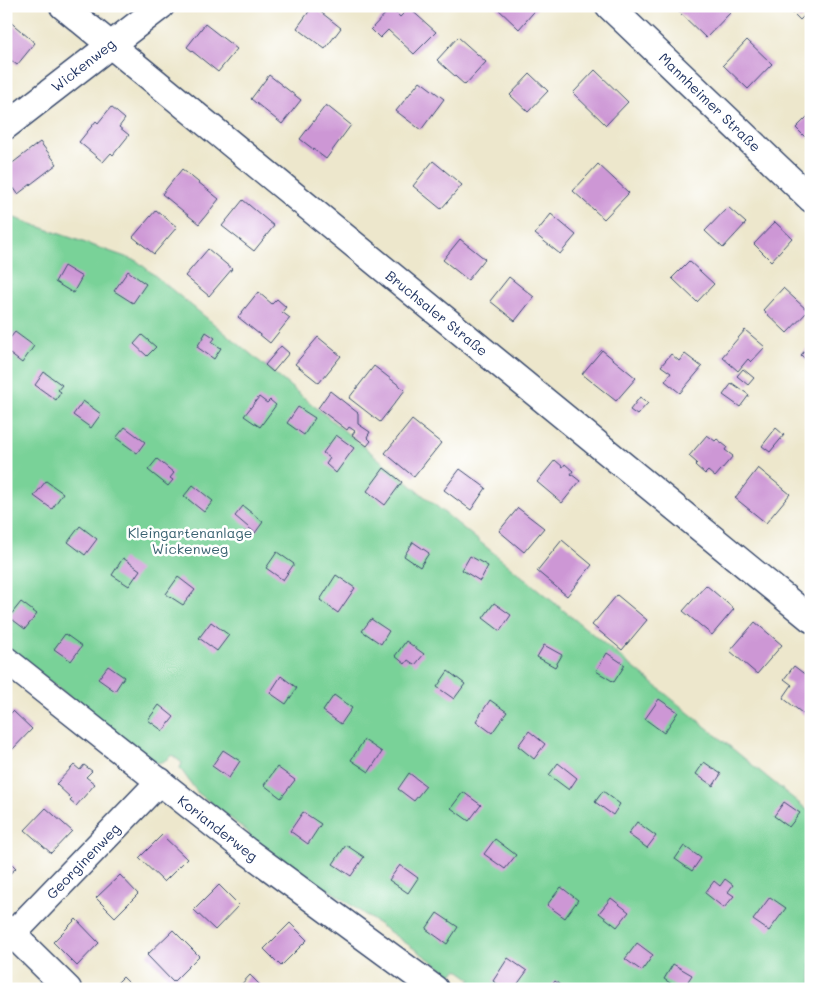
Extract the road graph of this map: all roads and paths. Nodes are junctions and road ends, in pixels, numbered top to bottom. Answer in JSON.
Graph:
{"nodes":[{"id":1,"x":63,"y":6,"type":"edge"},
{"id":2,"x":161,"y":6,"type":"edge"},
{"id":3,"x":609,"y":6,"type":"edge"},
{"id":4,"x":109,"y":45,"type":"junction"},
{"id":5,"x":6,"y":126,"type":"edge"},
{"id":6,"x":811,"y":199,"type":"edge"},
{"id":7,"x":811,"y":619,"type":"edge"},
{"id":8,"x":6,"y":660,"type":"edge"},
{"id":9,"x":160,"y":781,"type":"junction"},
{"id":10,"x":8,"y":934,"type":"edge"},
{"id":11,"x":68,"y":989,"type":"edge"},
{"id":12,"x":435,"y":989,"type":"edge"}],
"edges":[{"from":1,"to":4,"type":"street","name":"Bruchsaler Straße"},
{"from":2,"to":4,"type":"street","name":"Wickenweg"},
{"from":3,"to":6,"type":"street","name":"Mannheimer Straße"},
{"from":4,"to":5,"type":"street","name":"Wickenweg"},
{"from":4,"to":7,"type":"street","name":"Bruchsaler Straße"},
{"from":8,"to":9,"type":"street","name":"Korianderweg"},
{"from":9,"to":10,"type":"street","name":"Georginenweg"},
{"from":9,"to":12,"type":"street","name":"Korianderweg"},
{"from":10,"to":11,"type":"street"}]}
